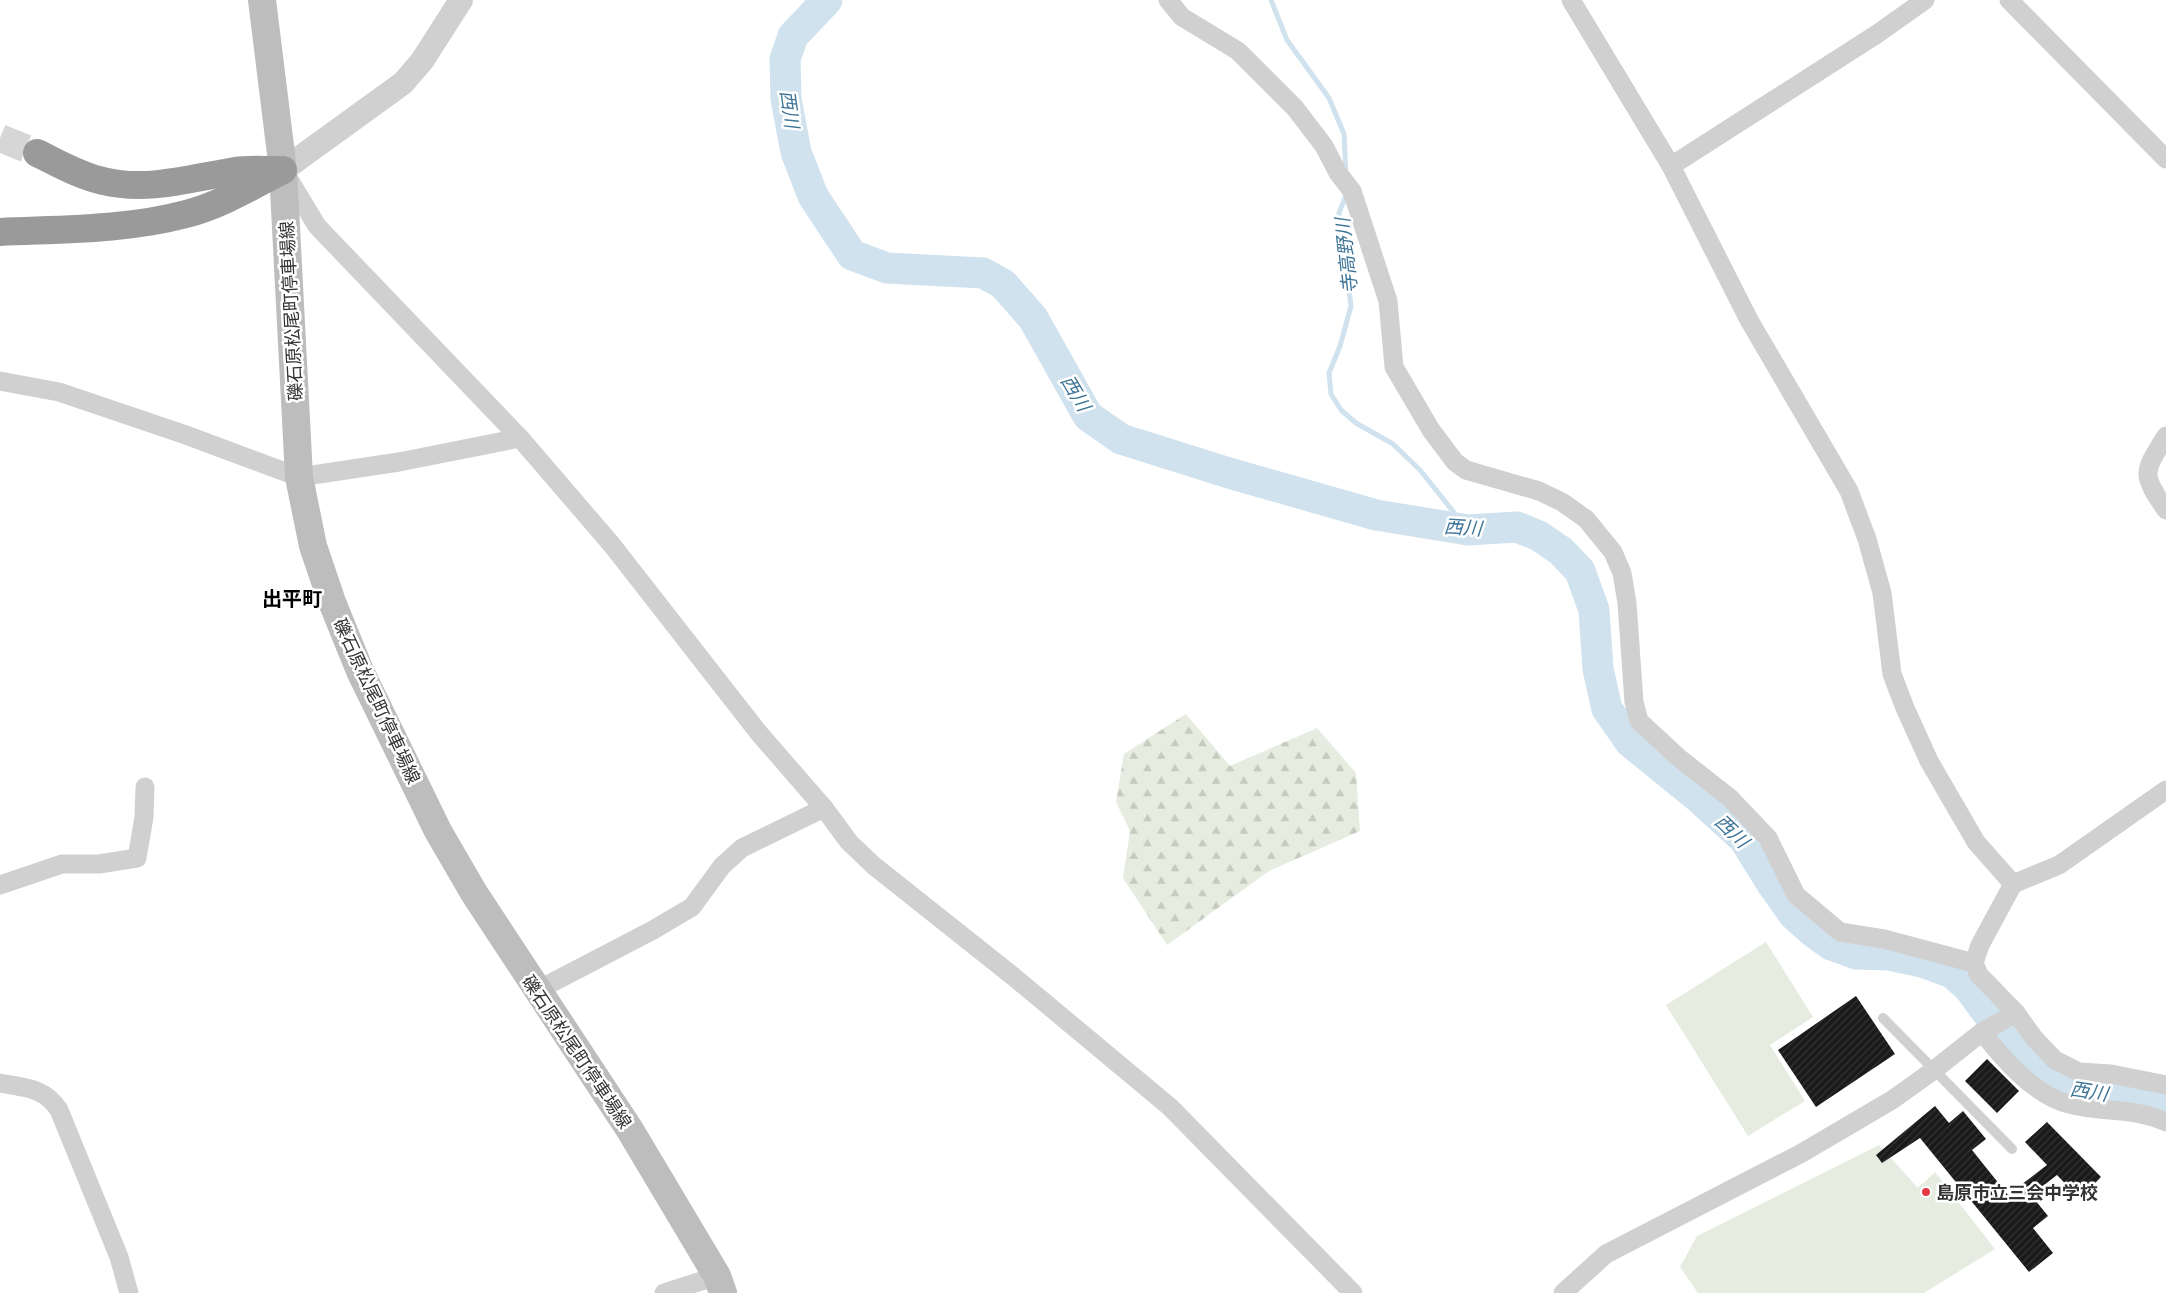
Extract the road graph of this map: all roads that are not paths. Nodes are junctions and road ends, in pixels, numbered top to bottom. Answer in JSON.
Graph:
{"nodes":[{"id":1,"x":262,"y":0,"type":"edge"},
{"id":2,"x":461,"y":0,"type":"edge"},
{"id":3,"x":1168,"y":0,"type":"edge"},
{"id":4,"x":1571,"y":0,"type":"edge"},
{"id":5,"x":1924,"y":0,"type":"edge"},
{"id":6,"x":2009,"y":0,"type":"edge"},
{"id":7,"x":37,"y":152,"type":"tunnel mouth"},
{"id":8,"x":2166,"y":159,"type":"edge"},
{"id":9,"x":1671,"y":166,"type":"junction"},
{"id":10,"x":283,"y":170,"type":"junction"},
{"id":11,"x":0,"y":232,"type":"edge"},
{"id":12,"x":0,"y":381,"type":"edge"},
{"id":13,"x":2166,"y":436,"type":"edge"},
{"id":14,"x":520,"y":438,"type":"junction"},
{"id":15,"x":299,"y":477,"type":"junction"},
{"id":16,"x":2166,"y":510,"type":"edge"},
{"id":17,"x":145,"y":787,"type":"dead end"},
{"id":18,"x":2166,"y":790,"type":"edge"},
{"id":19,"x":824,"y":808,"type":"junction"},
{"id":20,"x":2012,"y":884,"type":"junction"},
{"id":21,"x":0,"y":885,"type":"edge"},
{"id":22,"x":1974,"y":963,"type":"junction"},
{"id":23,"x":536,"y":991,"type":"junction"},
{"id":24,"x":2013,"y":1015,"type":"junction"},
{"id":25,"x":1883,"y":1018,"type":"dead end"},
{"id":26,"x":1986,"y":1030,"type":"junction"},
{"id":27,"x":1934,"y":1070,"type":"junction"},
{"id":28,"x":0,"y":1083,"type":"edge"},
{"id":29,"x":2166,"y":1085,"type":"edge"},
{"id":30,"x":2166,"y":1122,"type":"edge"},
{"id":31,"x":2012,"y":1149,"type":"dead end"},
{"id":32,"x":720,"y":1285,"type":"edge"},
{"id":33,"x":129,"y":1293,"type":"edge"},
{"id":34,"x":664,"y":1293,"type":"edge"},
{"id":35,"x":1353,"y":1293,"type":"edge"},
{"id":36,"x":1563,"y":1293,"type":"edge"}],
"edges":[{"from":1,"to":10,"type":"main road","name":"礫石原松尾町停車場線"},
{"from":2,"to":10,"type":"street"},
{"from":3,"to":22,"type":"street"},
{"from":4,"to":9,"type":"street"},
{"from":5,"to":9,"type":"street"},
{"from":6,"to":8,"type":"street"},
{"from":7,"to":10,"type":"highway"},
{"from":9,"to":20,"type":"street"},
{"from":10,"to":11,"type":"highway"},
{"from":10,"to":14,"type":"street"},
{"from":10,"to":15,"type":"main road","name":"礫石原松尾町停車場線"},
{"from":12,"to":15,"type":"street"},
{"from":13,"to":16,"type":"street"},
{"from":14,"to":15,"type":"street"},
{"from":14,"to":19,"type":"street"},
{"from":15,"to":23,"type":"main road","name":"礫石原松尾町停車場線"},
{"from":17,"to":21,"type":"street"},
{"from":18,"to":20,"type":"street"},
{"from":19,"to":23,"type":"street"},
{"from":19,"to":35,"type":"street"},
{"from":20,"to":22,"type":"street"},
{"from":22,"to":24,"type":"street"},
{"from":23,"to":32,"type":"main road","name":"礫石原松尾町停車場線"},
{"from":24,"to":26,"type":"street"},
{"from":24,"to":29,"type":"street"},
{"from":25,"to":27,"type":"lane"},
{"from":26,"to":27,"type":"street"},
{"from":26,"to":30,"type":"street"},
{"from":27,"to":31,"type":"lane"},
{"from":27,"to":36,"type":"street"},
{"from":28,"to":33,"type":"street"},
{"from":32,"to":34,"type":"street"}]}
